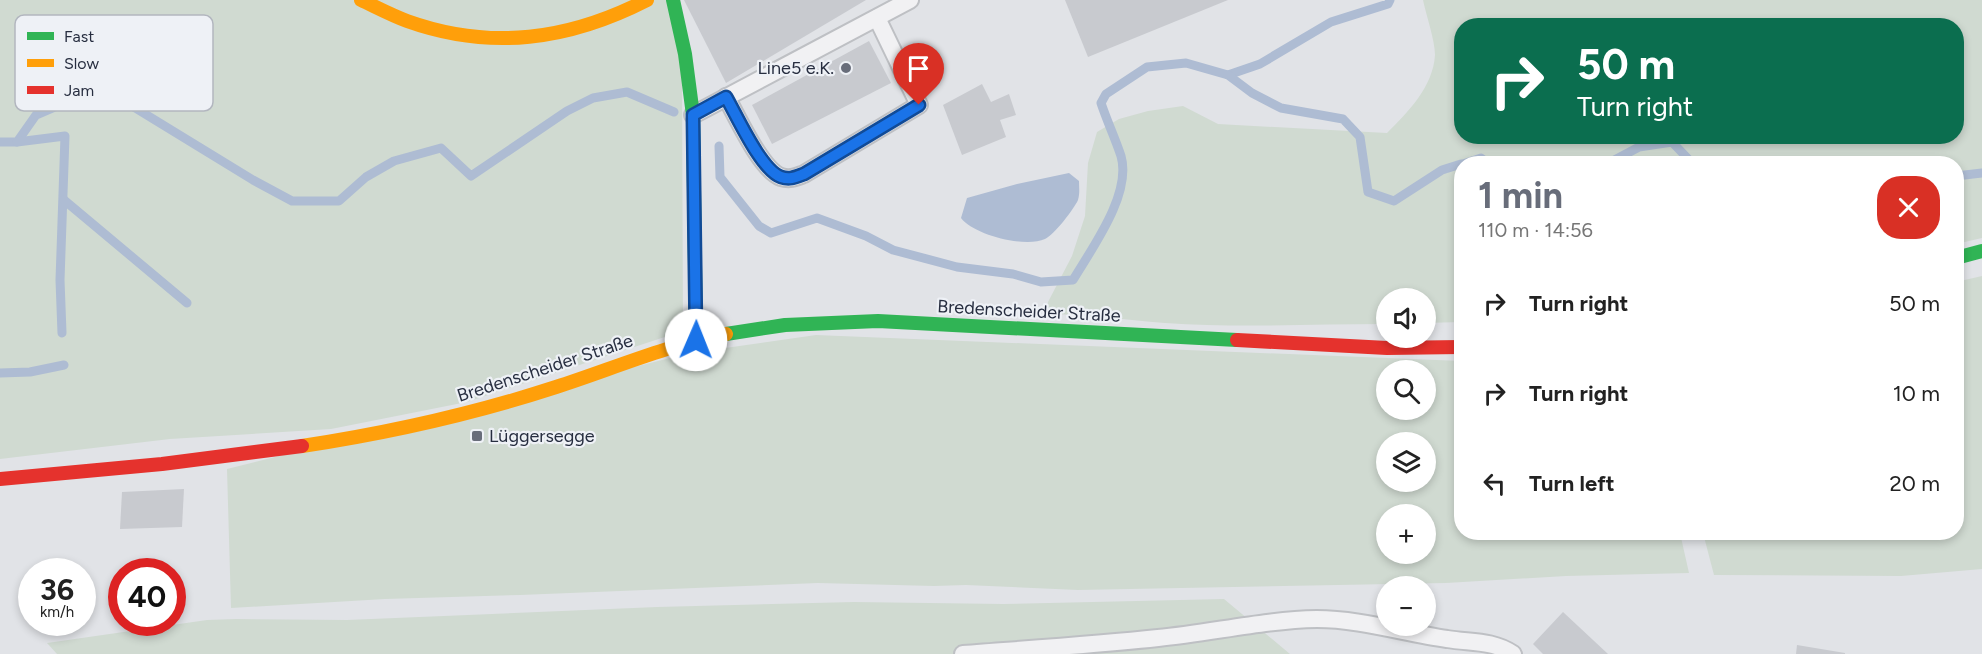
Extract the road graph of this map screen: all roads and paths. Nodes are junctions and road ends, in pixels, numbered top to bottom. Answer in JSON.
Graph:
{"nodes":[{"id":1,"x":361,"y":0,"type":"edge"},
{"id":2,"x":647,"y":0,"type":"edge"},
{"id":3,"x":673,"y":0,"type":"edge"},
{"id":4,"x":910,"y":0,"type":"edge"},
{"id":5,"x":877,"y":18,"type":"junction"},
{"id":6,"x":726,"y":97,"type":"junction"},
{"id":7,"x":693,"y":115,"type":"junction"},
{"id":8,"x":1982,"y":251,"type":"edge"},
{"id":9,"x":1964,"y":256,"type":"edge"},
{"id":10,"x":696,"y":340,"type":"junction"},
{"id":11,"x":1454,"y":347,"type":"edge"},
{"id":12,"x":0,"y":479,"type":"edge"},
{"id":13,"x":963,"y":654,"type":"edge"},
{"id":14,"x":1513,"y":654,"type":"edge"}],
"edges":[{"from":1,"to":2,"type":"main road"},
{"from":3,"to":7,"type":"main road"},
{"from":4,"to":5,"type":"lane"},
{"from":5,"to":6,"type":"lane"},
{"from":5,"to":6,"type":"lane"},
{"from":6,"to":7,"type":"lane"},
{"from":7,"to":10,"type":"main road"},
{"from":8,"to":9,"type":"main road"},
{"from":10,"to":11,"type":"main road","name":"Bredenscheider Straße"},
{"from":10,"to":12,"type":"main road","name":"Bredenscheider Straße"},
{"from":13,"to":14,"type":"lane"}]}
